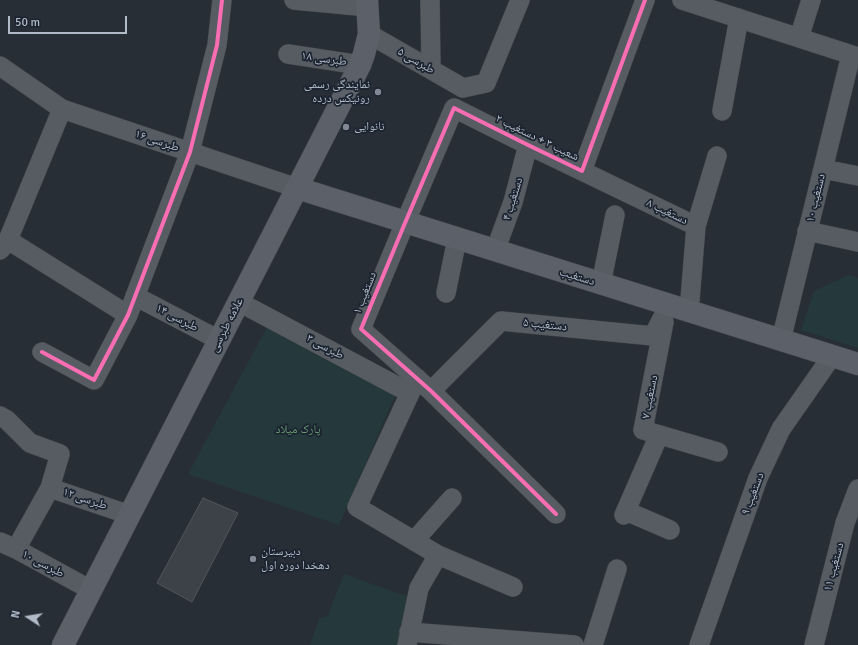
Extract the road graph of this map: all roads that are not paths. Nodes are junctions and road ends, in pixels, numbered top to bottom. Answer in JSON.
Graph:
{"nodes":[{"id":1,"x":222,"y":0,"type":"edge"},
{"id":2,"x":294,"y":0,"type":"edge"},
{"id":3,"x":430,"y":0,"type":"edge"},
{"id":4,"x":520,"y":0,"type":"edge"},
{"id":5,"x":645,"y":0,"type":"edge"},
{"id":6,"x":682,"y":0,"type":"edge"},
{"id":7,"x":811,"y":0,"type":"edge"},
{"id":8,"x":368,"y":3,"type":"edge"},
{"id":9,"x":738,"y":18,"type":"junction"},
{"id":10,"x":369,"y":34,"type":"junction"},
{"id":11,"x":799,"y":38,"type":"junction"},
{"id":12,"x":288,"y":54,"type":"dead end"},
{"id":13,"x":854,"y":56,"type":"edge"},
{"id":14,"x":360,"y":65,"type":"junction"},
{"id":15,"x":0,"y":66,"type":"edge"},
{"id":16,"x":431,"y":69,"type":"junction"},
{"id":17,"x":463,"y":88,"type":"junction"},
{"id":18,"x":454,"y":108,"type":"junction"},
{"id":19,"x":62,"y":109,"type":"junction"},
{"id":20,"x":722,"y":111,"type":"dead end"},
{"id":21,"x":528,"y":145,"type":"junction"},
{"id":22,"x":190,"y":152,"type":"junction"},
{"id":23,"x":717,"y":156,"type":"dead end"},
{"id":24,"x":823,"y":168,"type":"junction"},
{"id":25,"x":582,"y":171,"type":"junction"},
{"id":26,"x":858,"y":176,"type":"edge"},
{"id":27,"x":297,"y":188,"type":"junction"},
{"id":28,"x":615,"y":215,"type":"dead end"},
{"id":29,"x":405,"y":223,"type":"junction"},
{"id":30,"x":696,"y":226,"type":"junction"},
{"id":31,"x":807,"y":231,"type":"junction"},
{"id":32,"x":457,"y":239,"type":"junction"},
{"id":33,"x":858,"y":242,"type":"edge"},
{"id":34,"x":4,"y":245,"type":"edge"},
{"id":35,"x":495,"y":251,"type":"junction"},
{"id":36,"x":601,"y":284,"type":"junction"},
{"id":37,"x":446,"y":293,"type":"dead end"},
{"id":38,"x":135,"y":296,"type":"junction"},
{"id":39,"x":239,"y":302,"type":"junction"},
{"id":40,"x":667,"y":308,"type":"junction"},
{"id":41,"x":689,"y":312,"type":"junction"},
{"id":42,"x":128,"y":315,"type":"junction"},
{"id":43,"x":219,"y":340,"type":"junction"},
{"id":44,"x":781,"y":340,"type":"junction"},
{"id":45,"x":42,"y":352,"type":"dead end"},
{"id":46,"x":832,"y":356,"type":"junction"},
{"id":47,"x":858,"y":364,"type":"edge"},
{"id":48,"x":414,"y":385,"type":"junction"},
{"id":49,"x":431,"y":391,"type":"junction"},
{"id":50,"x":0,"y":416,"type":"edge"},
{"id":51,"x":659,"y":435,"type":"junction"},
{"id":52,"x":718,"y":452,"type":"dead end"},
{"id":53,"x":50,"y":488,"type":"junction"},
{"id":54,"x":858,"y":489,"type":"edge"},
{"id":55,"x":452,"y":498,"type":"dead end"},
{"id":56,"x":556,"y":514,"type":"dead end"},
{"id":57,"x":130,"y":515,"type":"junction"},
{"id":58,"x":670,"y":530,"type":"dead end"},
{"id":59,"x":414,"y":541,"type":"junction"},
{"id":60,"x":8,"y":546,"type":"edge"},
{"id":61,"x":438,"y":556,"type":"junction"},
{"id":62,"x":617,"y":569,"type":"dead end"},
{"id":63,"x":513,"y":587,"type":"dead end"},
{"id":64,"x":91,"y":590,"type":"junction"},
{"id":65,"x":408,"y":638,"type":"edge"},
{"id":66,"x":63,"y":645,"type":"edge"},
{"id":67,"x":569,"y":645,"type":"edge"},
{"id":68,"x":593,"y":645,"type":"edge"},
{"id":69,"x":699,"y":645,"type":"edge"},
{"id":70,"x":814,"y":645,"type":"edge"}],
"edges":[{"from":1,"to":22,"type":"street"},
{"from":2,"to":8,"type":"street"},
{"from":3,"to":16,"type":"street"},
{"from":4,"to":17,"type":"street"},
{"from":5,"to":25,"type":"street","name":"شعیب ۳ + دستغیب ۲"},
{"from":6,"to":9,"type":"street"},
{"from":7,"to":11,"type":"street"},
{"from":8,"to":10,"type":"main road","name":"علامه طبرسی"},
{"from":9,"to":11,"type":"street"},
{"from":9,"to":20,"type":"street"},
{"from":10,"to":14,"type":"main road","name":"علامه طبرسی"},
{"from":10,"to":16,"type":"street","name":"طبرسی ۵"},
{"from":11,"to":13,"type":"street"},
{"from":12,"to":14,"type":"street","name":"طبرسی ۱۸"},
{"from":13,"to":24,"type":"street","name":"دستغیب ۱۰"},
{"from":14,"to":27,"type":"main road","name":"علامه طبرسی"},
{"from":15,"to":19,"type":"street","name":"طبرسی ۱۶"},
{"from":16,"to":17,"type":"street","name":"طبرسی ۵"},
{"from":17,"to":18,"type":"street"},
{"from":18,"to":21,"type":"street","name":"شعیب ۳ + دستغیب ۲"},
{"from":18,"to":29,"type":"street"},
{"from":19,"to":22,"type":"street","name":"طبرسی ۱۶"},
{"from":19,"to":34,"type":"street"},
{"from":21,"to":25,"type":"street","name":"شعیب ۳ + دستغیب ۲"},
{"from":21,"to":35,"type":"street","name":"دستغیب ۴"},
{"from":22,"to":27,"type":"street","name":"طبرسی ۱۶"},
{"from":22,"to":38,"type":"street"},
{"from":23,"to":30,"type":"street"},
{"from":24,"to":26,"type":"street"},
{"from":24,"to":31,"type":"street","name":"دستغیب ۱۰"},
{"from":25,"to":30,"type":"street","name":"دستغیب ۸"},
{"from":27,"to":29,"type":"main road","name":"دستغیب"},
{"from":27,"to":39,"type":"main road","name":"علامه طبرسی"},
{"from":28,"to":36,"type":"street"},
{"from":29,"to":32,"type":"main road","name":"دستغیب"},
{"from":29,"to":48,"type":"street","name":"دستغیب ۱"},
{"from":30,"to":41,"type":"street","name":"دستغیب ۸"},
{"from":31,"to":33,"type":"street"},
{"from":31,"to":44,"type":"street","name":"دستغیب ۱۰"},
{"from":32,"to":35,"type":"main road","name":"دستغیب"},
{"from":32,"to":37,"type":"street"},
{"from":34,"to":42,"type":"street"},
{"from":35,"to":36,"type":"main road","name":"دستغیب"},
{"from":36,"to":40,"type":"main road","name":"دستغیب"},
{"from":38,"to":42,"type":"street"},
{"from":38,"to":43,"type":"street","name":"طبرسی ۱۴"},
{"from":39,"to":43,"type":"main road","name":"علامه طبرسی"},
{"from":39,"to":48,"type":"street","name":"طبرسی ۳"},
{"from":40,"to":41,"type":"main road","name":"دستغیب"},
{"from":40,"to":49,"type":"street","name":"دستغیب ۵"},
{"from":40,"to":51,"type":"street","name":"دستغیب ۷"},
{"from":41,"to":44,"type":"main road","name":"دستغیب"},
{"from":42,"to":45,"type":"street"},
{"from":43,"to":57,"type":"main road","name":"علامه طبرسی"},
{"from":44,"to":46,"type":"main road","name":"دستغیب"},
{"from":46,"to":47,"type":"main road","name":"دستغیب"},
{"from":46,"to":69,"type":"street","name":"دستغیب ۹"},
{"from":48,"to":49,"type":"street","name":"دستغیب ۱"},
{"from":48,"to":59,"type":"street"},
{"from":49,"to":56,"type":"street","name":"دستغیب ۱"},
{"from":50,"to":53,"type":"street","name":"طبرسی ۱۲"},
{"from":51,"to":52,"type":"street","name":"دستغیب ۷"},
{"from":51,"to":58,"type":"street"},
{"from":53,"to":57,"type":"street","name":"طبرسی ۱۲"},
{"from":53,"to":60,"type":"street","name":"طبرسی ۱۰"},
{"from":54,"to":70,"type":"street","name":"دستغیب ۱۱"},
{"from":55,"to":59,"type":"street"},
{"from":57,"to":64,"type":"main road","name":"علامه طبرسی"},
{"from":59,"to":61,"type":"street"},
{"from":60,"to":64,"type":"street","name":"طبرسی ۱۰"},
{"from":61,"to":63,"type":"street"},
{"from":61,"to":65,"type":"street"},
{"from":62,"to":68,"type":"street"},
{"from":64,"to":66,"type":"main road","name":"علامه طبرسی"},
{"from":65,"to":67,"type":"street"}]}
